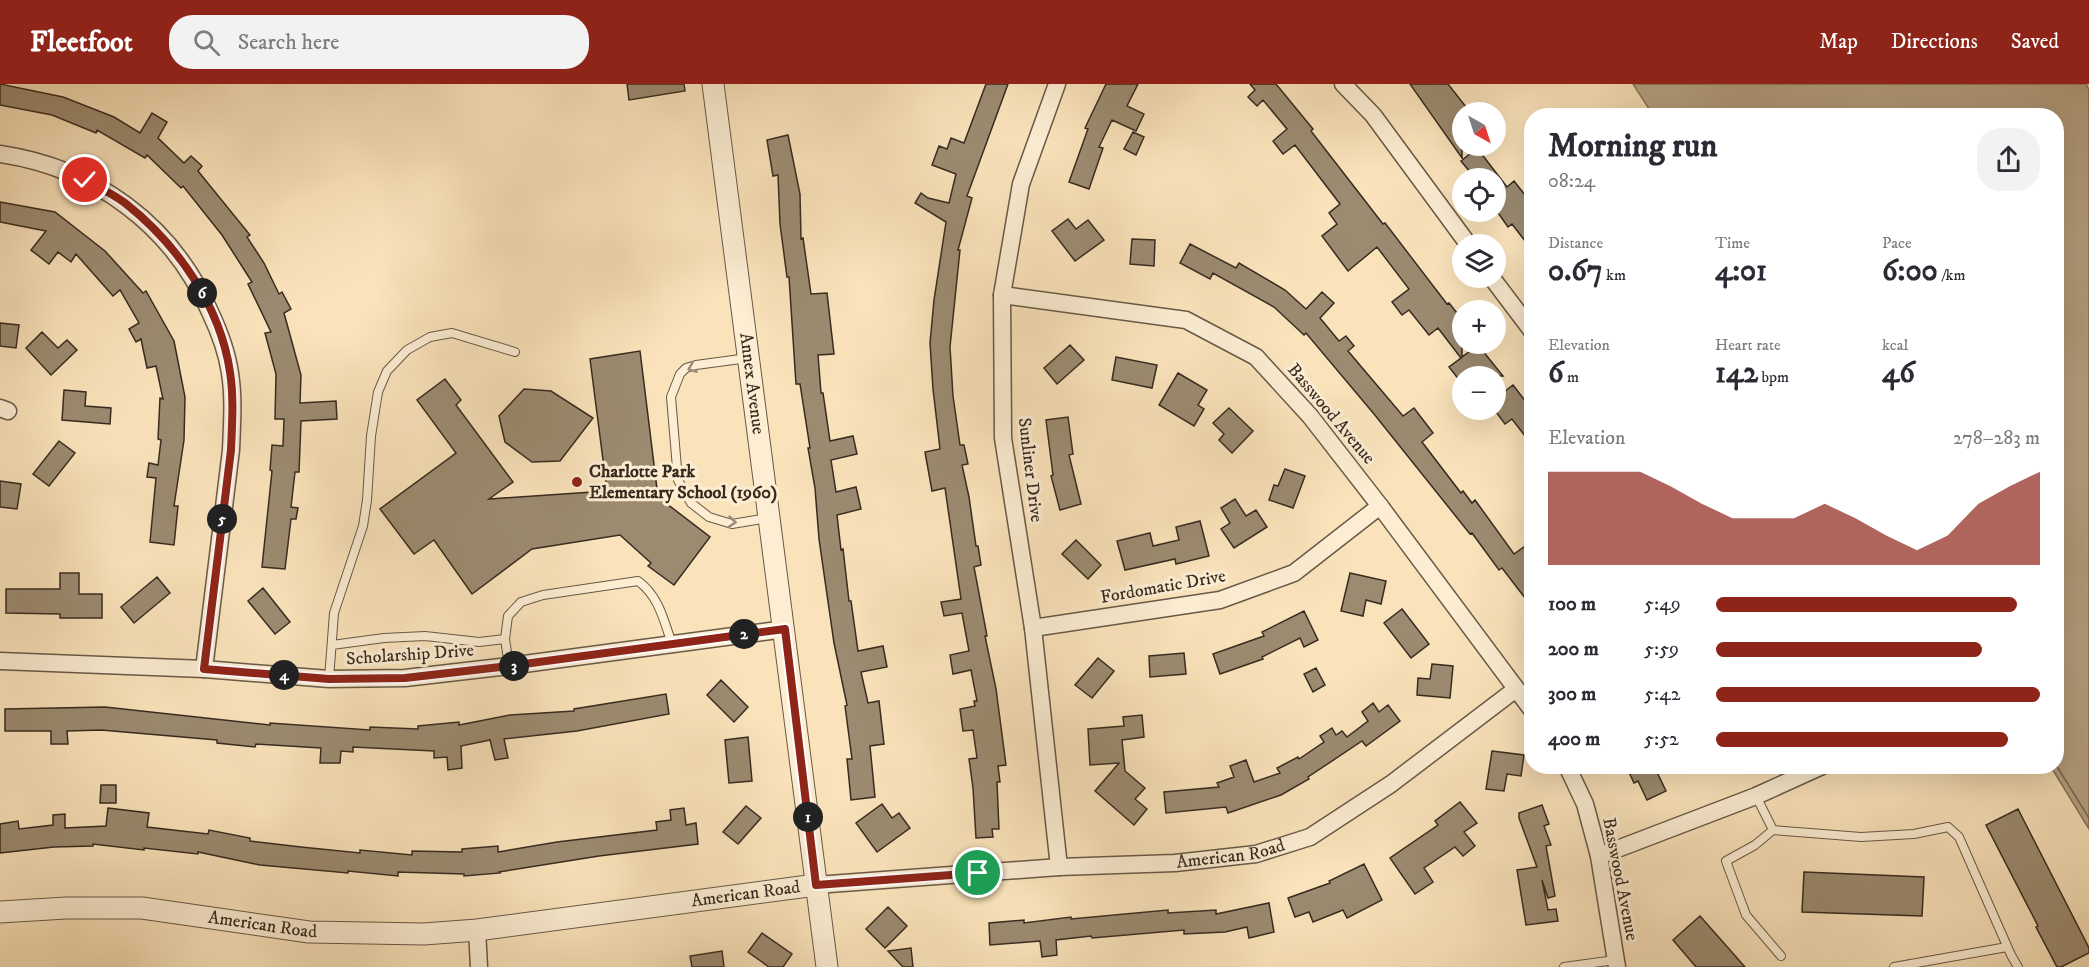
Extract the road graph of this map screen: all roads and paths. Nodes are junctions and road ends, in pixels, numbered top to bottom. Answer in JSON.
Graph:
{"nodes":[{"id":1,"x":713,"y":84,"type":"edge"},
{"id":2,"x":1057,"y":84,"type":"edge"},
{"id":3,"x":1343,"y":84,"type":"edge"},
{"id":4,"x":0,"y":154,"type":"edge"},
{"id":5,"x":1461,"y":234,"type":"edge"},
{"id":6,"x":1500,"y":288,"type":"edge"},
{"id":7,"x":1002,"y":296,"type":"junction"},
{"id":8,"x":1524,"y":320,"type":"edge"},
{"id":9,"x":515,"y":352,"type":"dead end"},
{"id":10,"x":749,"y":357,"type":"junction"},
{"id":11,"x":1380,"y":506,"type":"junction"},
{"id":12,"x":770,"y":518,"type":"junction"},
{"id":13,"x":1033,"y":628,"type":"junction"},
{"id":14,"x":785,"y":629,"type":"junction"},
{"id":15,"x":505,"y":639,"type":"junction"},
{"id":16,"x":672,"y":644,"type":"junction"},
{"id":17,"x":332,"y":645,"type":"junction"},
{"id":18,"x":0,"y":661,"type":"edge"},
{"id":19,"x":509,"y":666,"type":"junction"},
{"id":20,"x":204,"y":669,"type":"junction"},
{"id":21,"x":329,"y":679,"type":"junction"},
{"id":22,"x":1516,"y":689,"type":"junction"},
{"id":23,"x":1524,"y":700,"type":"edge"},
{"id":24,"x":1571,"y":774,"type":"edge"},
{"id":25,"x":1804,"y":774,"type":"edge"},
{"id":26,"x":1756,"y":796,"type":"junction"},
{"id":27,"x":1773,"y":830,"type":"junction"},
{"id":28,"x":1599,"y":856,"type":"junction"},
{"id":29,"x":1059,"y":867,"type":"junction"},
{"id":30,"x":816,"y":885,"type":"junction"},
{"id":31,"x":0,"y":912,"type":"edge"},
{"id":32,"x":477,"y":930,"type":"junction"},
{"id":33,"x":2007,"y":947,"type":"junction"},
{"id":34,"x":1781,"y":956,"type":"dead end"},
{"id":35,"x":1616,"y":963,"type":"edge"},
{"id":36,"x":479,"y":967,"type":"edge"},
{"id":37,"x":827,"y":967,"type":"edge"},
{"id":38,"x":1564,"y":967,"type":"edge"},
{"id":39,"x":1894,"y":967,"type":"edge"},
{"id":40,"x":2018,"y":967,"type":"edge"}],
"edges":[{"from":1,"to":10,"type":"street","name":"Annex Avenue"},
{"from":2,"to":7,"type":"street","name":"Sunliner Drive"},
{"from":3,"to":5,"type":"street"},
{"from":4,"to":20,"type":"street"},
{"from":6,"to":8,"type":"street"},
{"from":7,"to":11,"type":"street","name":"Basswood Avenue"},
{"from":7,"to":13,"type":"street","name":"Sunliner Drive"},
{"from":9,"to":17,"type":"lane"},
{"from":10,"to":12,"type":"street","name":"Annex Avenue"},
{"from":10,"to":12,"type":"lane","one_way":true},
{"from":11,"to":13,"type":"street","name":"Fordomatic Drive"},
{"from":11,"to":22,"type":"street","name":"Basswood Avenue"},
{"from":12,"to":14,"type":"street","name":"Annex Avenue"},
{"from":13,"to":29,"type":"street","name":"Sunliner Drive"},
{"from":14,"to":16,"type":"street","name":"Scholarship Drive"},
{"from":14,"to":30,"type":"street","name":"Annex Avenue"},
{"from":15,"to":16,"type":"lane"},
{"from":15,"to":17,"type":"lane"},
{"from":15,"to":19,"type":"lane"},
{"from":16,"to":19,"type":"street","name":"Scholarship Drive"},
{"from":17,"to":21,"type":"lane"},
{"from":18,"to":20,"type":"street","name":"Scholarship Drive"},
{"from":19,"to":21,"type":"street","name":"Scholarship Drive"},
{"from":20,"to":21,"type":"street","name":"Scholarship Drive"},
{"from":22,"to":23,"type":"street","name":"Basswood Avenue"},
{"from":22,"to":29,"type":"street","name":"American Road"},
{"from":24,"to":28,"type":"street","name":"Basswood Avenue"},
{"from":25,"to":26,"type":"street"},
{"from":26,"to":27,"type":"lane"},
{"from":26,"to":28,"type":"street"},
{"from":27,"to":33,"type":"lane"},
{"from":27,"to":34,"type":"lane"},
{"from":28,"to":35,"type":"street","name":"Basswood Avenue"},
{"from":29,"to":30,"type":"street","name":"American Road"},
{"from":30,"to":32,"type":"street","name":"American Road"},
{"from":30,"to":37,"type":"street","name":"Annex Avenue"},
{"from":31,"to":32,"type":"street","name":"American Road"},
{"from":32,"to":36,"type":"street"},
{"from":33,"to":39,"type":"lane"},
{"from":33,"to":40,"type":"lane"},
{"from":35,"to":38,"type":"lane"}]}
